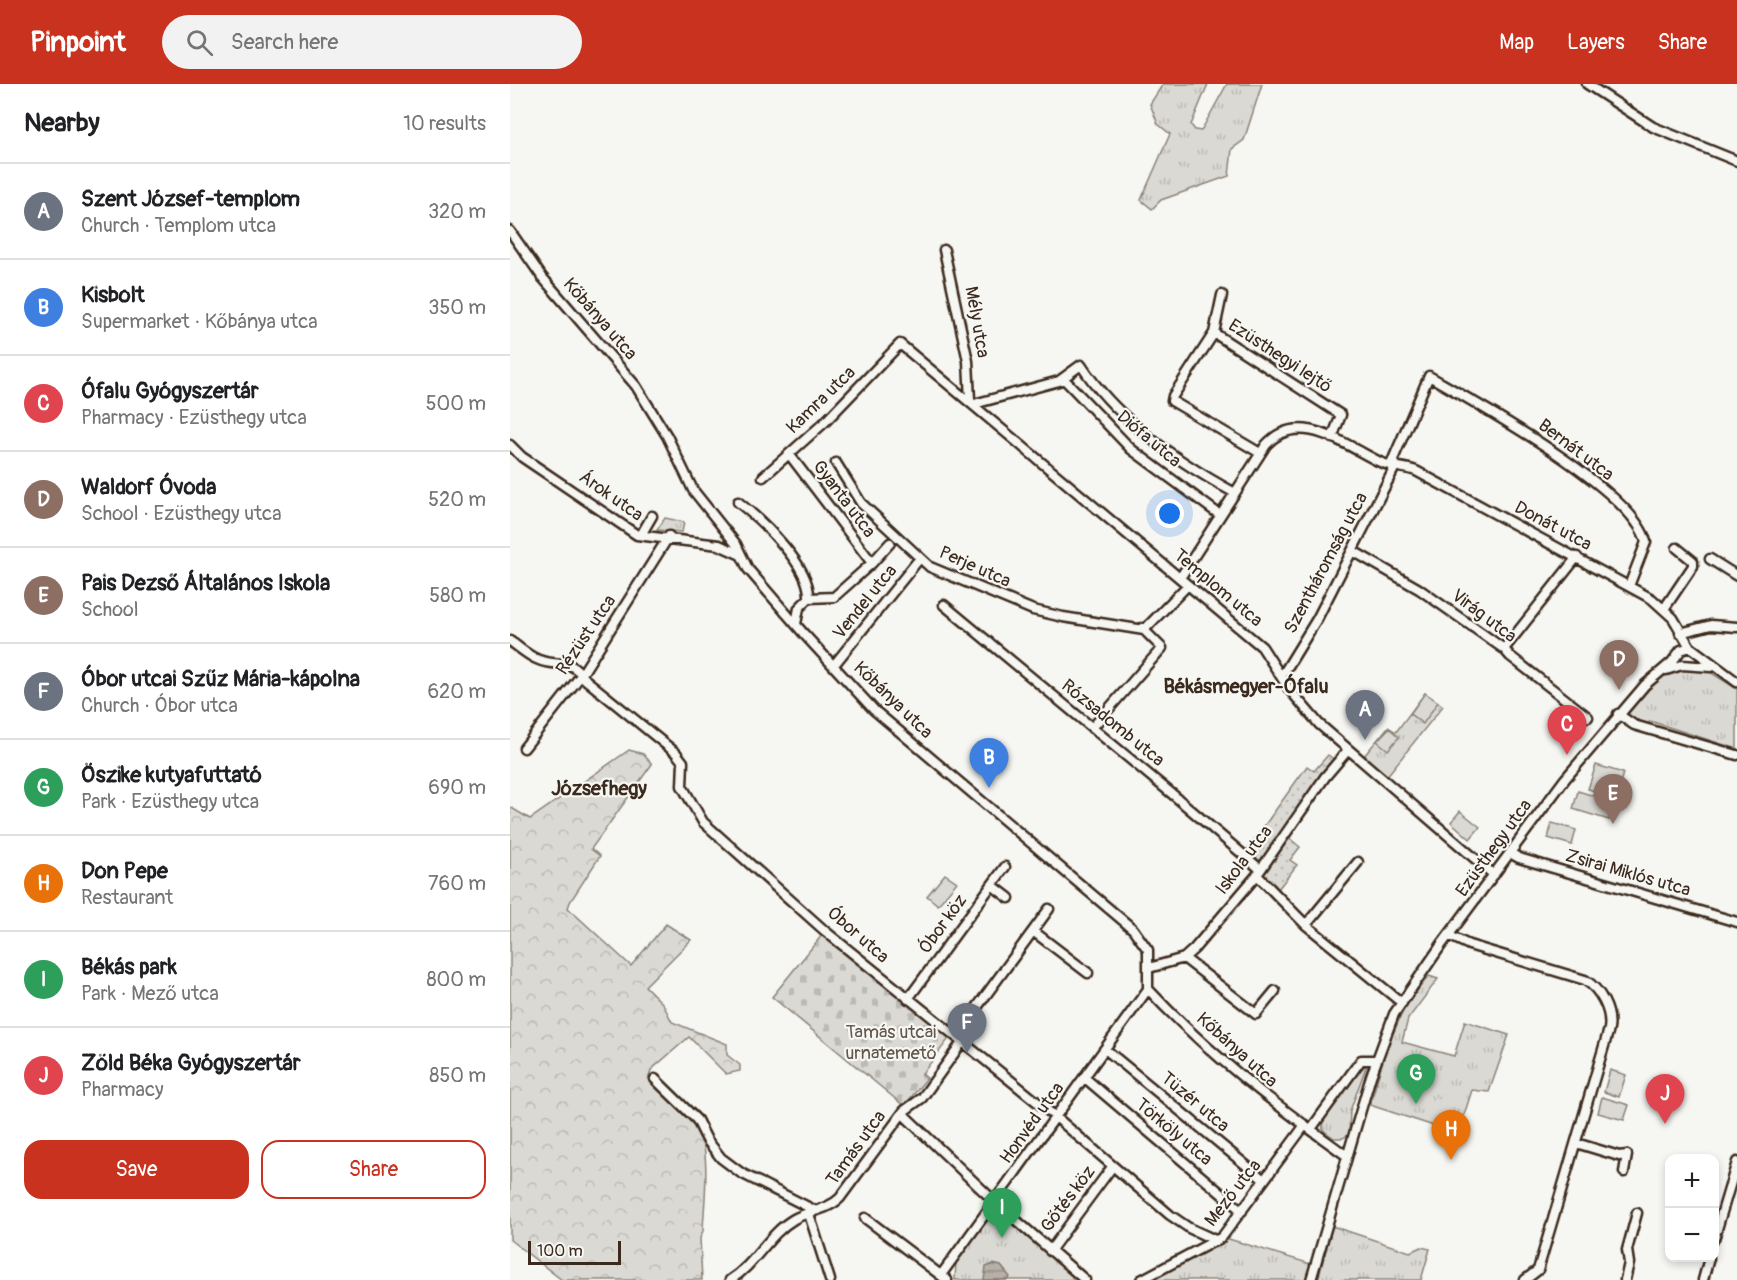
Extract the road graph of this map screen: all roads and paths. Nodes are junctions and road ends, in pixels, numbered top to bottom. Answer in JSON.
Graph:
{"nodes":[{"id":1,"x":1587,"y":84,"type":"edge"},
{"id":2,"x":1737,"y":161,"type":"edge"},
{"id":3,"x":510,"y":231,"type":"edge"},
{"id":4,"x":944,"y":250,"type":"dead end"},
{"id":5,"x":1222,"y":295,"type":"dead end"},
{"id":6,"x":1214,"y":333,"type":"junction"},
{"id":7,"x":900,"y":344,"type":"joint"},
{"id":8,"x":1429,"y":376,"type":"joint"},
{"id":9,"x":1064,"y":379,"type":"junction"},
{"id":10,"x":972,"y":402,"type":"junction"},
{"id":11,"x":1332,"y":438,"type":"junction"},
{"id":12,"x":510,"y":445,"type":"edge"},
{"id":13,"x":1260,"y":453,"type":"junction"},
{"id":14,"x":789,"y":454,"type":"junction"},
{"id":15,"x":836,"y":463,"type":"dead end"},
{"id":16,"x":1390,"y":464,"type":"junction"},
{"id":17,"x":763,"y":477,"type":"dead end"},
{"id":18,"x":1235,"y":493,"type":"junction"},
{"id":19,"x":738,"y":502,"type":"dead end"},
{"id":20,"x":1220,"y":515,"type":"junction"},
{"id":21,"x":652,"y":516,"type":"dead end"},
{"id":22,"x":641,"y":536,"type":"junction"},
{"id":23,"x":669,"y":536,"type":"junction"},
{"id":24,"x":891,"y":543,"type":"dead end"},
{"id":25,"x":1677,"y":548,"type":"dead end"},
{"id":26,"x":1353,"y":551,"type":"junction"},
{"id":27,"x":739,"y":554,"type":"junction"},
{"id":28,"x":1577,"y":557,"type":"junction"},
{"id":29,"x":920,"y":558,"type":"junction"},
{"id":30,"x":1710,"y":559,"type":"dead end"},
{"id":31,"x":872,"y":563,"type":"junction"},
{"id":32,"x":1737,"y":576,"type":"edge"},
{"id":33,"x":1180,"y":578,"type":"junction"},
{"id":34,"x":1188,"y":585,"type":"junction"},
{"id":35,"x":1629,"y":586,"type":"junction"},
{"id":36,"x":808,"y":598,"type":"junction"},
{"id":37,"x":944,"y":604,"type":"dead end"},
{"id":38,"x":1664,"y":609,"type":"junction"},
{"id":39,"x":796,"y":624,"type":"junction"},
{"id":40,"x":1737,"y":627,"type":"edge"},
{"id":41,"x":1143,"y":629,"type":"junction"},
{"id":42,"x":1680,"y":633,"type":"junction"},
{"id":43,"x":510,"y":641,"type":"edge"},
{"id":44,"x":1504,"y":649,"type":"junction"},
{"id":45,"x":1693,"y":650,"type":"junction"},
{"id":46,"x":1680,"y":651,"type":"junction"},
{"id":47,"x":1682,"y":665,"type":"junction"},
{"id":48,"x":1694,"y":665,"type":"junction"},
{"id":49,"x":834,"y":666,"type":"junction"},
{"id":50,"x":1717,"y":669,"type":"junction"},
{"id":51,"x":1661,"y":671,"type":"junction"},
{"id":52,"x":582,"y":674,"type":"junction"},
{"id":53,"x":1282,"y":676,"type":"junction"},
{"id":54,"x":1737,"y":682,"type":"edge"},
{"id":55,"x":1618,"y":714,"type":"junction"},
{"id":56,"x":1588,"y":717,"type":"dead end"},
{"id":57,"x":1092,"y":728,"type":"junction"},
{"id":58,"x":524,"y":748,"type":"dead end"},
{"id":59,"x":1348,"y":750,"type":"junction"},
{"id":60,"x":1737,"y":754,"type":"edge"},
{"id":61,"x":1510,"y":853,"type":"junction"},
{"id":62,"x":1358,"y":862,"type":"dead end"},
{"id":63,"x":1005,"y":867,"type":"dead end"},
{"id":64,"x":1258,"y":872,"type":"junction"},
{"id":65,"x":1494,"y":875,"type":"junction"},
{"id":66,"x":992,"y":885,"type":"junction"},
{"id":67,"x":1009,"y":898,"type":"dead end"},
{"id":68,"x":1049,"y":909,"type":"dead end"},
{"id":69,"x":1737,"y":922,"type":"edge"},
{"id":70,"x":1306,"y":925,"type":"junction"},
{"id":71,"x":1033,"y":931,"type":"junction"},
{"id":72,"x":1450,"y":936,"type":"junction"},
{"id":73,"x":1184,"y":958,"type":"junction"},
{"id":74,"x":1149,"y":968,"type":"junction"},
{"id":75,"x":1088,"y":973,"type":"dead end"},
{"id":76,"x":1148,"y":990,"type":"junction"},
{"id":77,"x":1275,"y":991,"type":"dead end"},
{"id":78,"x":908,"y":999,"type":"junction"},
{"id":79,"x":1402,"y":1003,"type":"junction"},
{"id":80,"x":959,"y":1039,"type":"junction"},
{"id":81,"x":1106,"y":1048,"type":"junction"},
{"id":82,"x":1376,"y":1060,"type":"junction"},
{"id":83,"x":1085,"y":1078,"type":"junction"},
{"id":84,"x":655,"y":1079,"type":"dead end"},
{"id":85,"x":904,"y":1111,"type":"junction"},
{"id":86,"x":1057,"y":1118,"type":"junction"},
{"id":87,"x":1308,"y":1127,"type":"junction"},
{"id":88,"x":1576,"y":1143,"type":"junction"},
{"id":89,"x":1347,"y":1156,"type":"junction"},
{"id":90,"x":1737,"y":1162,"type":"edge"},
{"id":91,"x":1112,"y":1167,"type":"junction"},
{"id":92,"x":1624,"y":1172,"type":"dead end"},
{"id":93,"x":1264,"y":1180,"type":"junction"},
{"id":94,"x":995,"y":1202,"type":"junction"},
{"id":95,"x":1242,"y":1211,"type":"junction"},
{"id":96,"x":811,"y":1212,"type":"junction"},
{"id":97,"x":1637,"y":1213,"type":"dead end"},
{"id":98,"x":866,"y":1218,"type":"dead end"},
{"id":99,"x":1017,"y":1221,"type":"dead end"},
{"id":100,"x":1719,"y":1222,"type":"edge"},
{"id":101,"x":1217,"y":1241,"type":"junction"},
{"id":102,"x":1050,"y":1251,"type":"junction"},
{"id":103,"x":1708,"y":1262,"type":"edge"},
{"id":104,"x":944,"y":1278,"type":"edge"},
{"id":105,"x":730,"y":1280,"type":"edge"},
{"id":106,"x":831,"y":1280,"type":"edge"},
{"id":107,"x":1084,"y":1280,"type":"edge"},
{"id":108,"x":1141,"y":1280,"type":"edge"},
{"id":109,"x":1311,"y":1280,"type":"edge"},
{"id":110,"x":1525,"y":1280,"type":"edge"},
{"id":111,"x":1624,"y":1280,"type":"edge"},
{"id":112,"x":1703,"y":1280,"type":"edge"}],
"edges":[{"from":1,"to":2,"type":"street"},
{"from":3,"to":27,"type":"street","name":"Kőbánya utca"},
{"from":4,"to":10,"type":"street","name":"Mély utca"},
{"from":5,"to":6,"type":"street","name":"Ezüsthegyi lejtő"},
{"from":6,"to":11,"type":"street","name":"Ezüsthegyi lejtő"},
{"from":6,"to":13,"type":"street"},
{"from":7,"to":10,"type":"street","name":"Templom utca"},
{"from":7,"to":14,"type":"street","name":"Kamra utca"},
{"from":8,"to":16,"type":"street","name":"Szentháromság utca"},
{"from":8,"to":35,"type":"street","name":"Bernát utca"},
{"from":9,"to":10,"type":"street"},
{"from":9,"to":18,"type":"street"},
{"from":9,"to":20,"type":"street","name":"Diófa utca"},
{"from":10,"to":33,"type":"street","name":"Templom utca"},
{"from":11,"to":13,"type":"street","name":"Donát utca"},
{"from":11,"to":16,"type":"street","name":"Donát utca"},
{"from":12,"to":22,"type":"street","name":"Árok utca"},
{"from":13,"to":18,"type":"street","name":"Donát utca"},
{"from":14,"to":17,"type":"street","name":"Kamra utca"},
{"from":14,"to":31,"type":"street","name":"Gyanta utca"},
{"from":15,"to":29,"type":"street","name":"Perje utca"},
{"from":16,"to":26,"type":"street","name":"Szentháromság utca"},
{"from":16,"to":28,"type":"street","name":"Donát utca"},
{"from":18,"to":20,"type":"street","name":"Donát utca"},
{"from":19,"to":36,"type":"street"},
{"from":20,"to":33,"type":"street","name":"Donát utca"},
{"from":21,"to":22,"type":"street"},
{"from":22,"to":23,"type":"street","name":"Árok utca"},
{"from":23,"to":27,"type":"street","name":"Árok utca"},
{"from":23,"to":52,"type":"street","name":"Rézüst utca"},
{"from":24,"to":31,"type":"street"},
{"from":25,"to":38,"type":"street"},
{"from":26,"to":44,"type":"street","name":"Virág utca"},
{"from":26,"to":53,"type":"street","name":"Szentháromság utca"},
{"from":27,"to":39,"type":"street","name":"Kőbánya utca"},
{"from":28,"to":35,"type":"street","name":"Donát utca"},
{"from":28,"to":44,"type":"street"},
{"from":29,"to":41,"type":"street","name":"Perje utca"},
{"from":29,"to":49,"type":"street","name":"Vendel utca"},
{"from":30,"to":32,"type":"street"},
{"from":31,"to":36,"type":"street"},
{"from":33,"to":34,"type":"street","name":"Templom utca"},
{"from":34,"to":41,"type":"street"},
{"from":34,"to":53,"type":"street","name":"Templom utca"},
{"from":35,"to":38,"type":"street","name":"Donát utca"},
{"from":36,"to":39,"type":"street"},
{"from":37,"to":57,"type":"street","name":"Rózsadomb utca"},
{"from":38,"to":42,"type":"street","name":"Donát utca"},
{"from":39,"to":49,"type":"street","name":"Kőbánya utca"},
{"from":40,"to":42,"type":"street"},
{"from":41,"to":57,"type":"street"},
{"from":42,"to":45,"type":"street","name":"Donát utca"},
{"from":42,"to":46,"type":"street"},
{"from":43,"to":52,"type":"street","name":"Óbor utca"},
{"from":44,"to":56,"type":"street","name":"Virág utca"},
{"from":45,"to":46,"type":"street"},
{"from":45,"to":48,"type":"street"},
{"from":45,"to":50,"type":"street","name":"Donát utca"},
{"from":46,"to":47,"type":"street"},
{"from":46,"to":51,"type":"street","name":"Ezüsthegy utca"},
{"from":47,"to":48,"type":"street","name":"Ezüsthegy utca"},
{"from":47,"to":51,"type":"street","name":"Ezüsthegy utca"},
{"from":48,"to":50,"type":"street","name":"Ezüsthegy utca"},
{"from":49,"to":74,"type":"street","name":"Kőbánya utca"},
{"from":50,"to":54,"type":"street","name":"Donát utca"},
{"from":51,"to":55,"type":"street","name":"Ezüsthegy utca"},
{"from":52,"to":58,"type":"street","name":"Rézüst utca"},
{"from":52,"to":78,"type":"street","name":"Óbor utca"},
{"from":53,"to":59,"type":"street","name":"Templom utca"},
{"from":55,"to":60,"type":"street"},
{"from":55,"to":61,"type":"street","name":"Ezüsthegy utca"},
{"from":57,"to":64,"type":"street","name":"Rózsadomb utca"},
{"from":59,"to":64,"type":"street","name":"Iskola utca"},
{"from":59,"to":65,"type":"street","name":"Templom utca"},
{"from":61,"to":65,"type":"street","name":"Ezüsthegy utca"},
{"from":61,"to":69,"type":"street","name":"Zsirai Miklós utca"},
{"from":62,"to":70,"type":"street"},
{"from":63,"to":66,"type":"street","name":"Óbor köz"},
{"from":64,"to":70,"type":"street","name":"Rózsadomb utca"},
{"from":64,"to":73,"type":"street","name":"Iskola utca"},
{"from":65,"to":72,"type":"street","name":"Ezüsthegy utca"},
{"from":66,"to":67,"type":"street"},
{"from":66,"to":78,"type":"street","name":"Óbor köz"},
{"from":68,"to":71,"type":"street","name":"Tamás utca"},
{"from":70,"to":79,"type":"street","name":"Rózsadomb utca"},
{"from":71,"to":75,"type":"street"},
{"from":71,"to":80,"type":"street","name":"Tamás utca"},
{"from":72,"to":79,"type":"street","name":"Ezüsthegy utca"},
{"from":72,"to":88,"type":"street"},
{"from":73,"to":74,"type":"street","name":"Iskola utca"},
{"from":73,"to":77,"type":"street"},
{"from":74,"to":76,"type":"street","name":"Kőbánya utca"},
{"from":76,"to":81,"type":"street","name":"Honvéd utca"},
{"from":76,"to":87,"type":"street","name":"Kőbánya utca"},
{"from":78,"to":80,"type":"street","name":"Óbor utca"},
{"from":79,"to":82,"type":"street","name":"Ezüsthegy utca"},
{"from":80,"to":85,"type":"street","name":"Tamás utca"},
{"from":80,"to":86,"type":"street","name":"Óbor utca"},
{"from":81,"to":83,"type":"street","name":"Honvéd utca"},
{"from":81,"to":93,"type":"street","name":"Tüzér utca"},
{"from":82,"to":87,"type":"street"},
{"from":82,"to":89,"type":"street","name":"Ezüsthegy utca"},
{"from":83,"to":86,"type":"street","name":"Honvéd utca"},
{"from":83,"to":95,"type":"street","name":"Törköly utca"},
{"from":84,"to":96,"type":"street"},
{"from":85,"to":94,"type":"street"},
{"from":85,"to":96,"type":"street","name":"Tamás utca"},
{"from":86,"to":91,"type":"street","name":"Óbor utca"},
{"from":86,"to":94,"type":"street","name":"Honvéd utca"},
{"from":87,"to":89,"type":"street","name":"Kőbánya utca"},
{"from":87,"to":93,"type":"street","name":"Mező utca"},
{"from":88,"to":92,"type":"street"},
{"from":88,"to":110,"type":"street"},
{"from":89,"to":109,"type":"street","name":"Ezüsthegy utca"},
{"from":90,"to":100,"type":"street"},
{"from":91,"to":101,"type":"street","name":"Óbor utca"},
{"from":91,"to":102,"type":"street","name":"Gőtés köz"},
{"from":93,"to":95,"type":"street","name":"Mező utca"},
{"from":94,"to":104,"type":"street","name":"Honvéd utca"},
{"from":95,"to":101,"type":"street","name":"Mező utca"},
{"from":96,"to":105,"type":"street","name":"Tamás utca"},
{"from":96,"to":106,"type":"street"},
{"from":97,"to":111,"type":"street"},
{"from":98,"to":104,"type":"street"},
{"from":99,"to":102,"type":"street"},
{"from":101,"to":108,"type":"street","name":"Mező utca"},
{"from":102,"to":107,"type":"street"},
{"from":103,"to":112,"type":"street"}]}
